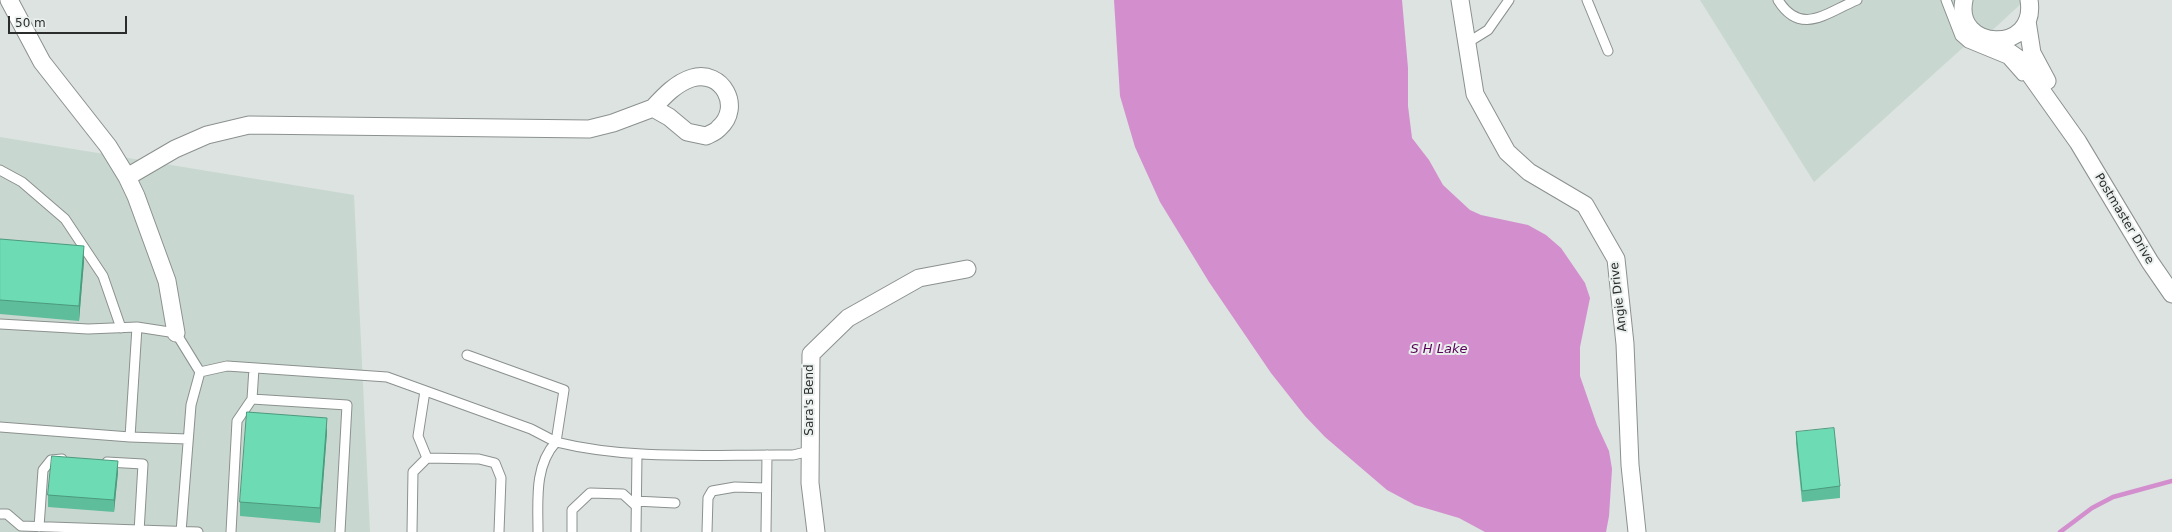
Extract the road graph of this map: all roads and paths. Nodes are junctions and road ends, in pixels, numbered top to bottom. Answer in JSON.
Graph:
{"nodes":[{"id":1,"x":9,"y":0,"type":"edge"},
{"id":2,"x":1460,"y":0,"type":"edge"},
{"id":3,"x":1509,"y":0,"type":"edge"},
{"id":4,"x":1587,"y":0,"type":"edge"},
{"id":5,"x":1778,"y":0,"type":"edge"},
{"id":6,"x":1843,"y":0,"type":"edge"},
{"id":7,"x":1857,"y":0,"type":"edge"},
{"id":8,"x":1946,"y":0,"type":"edge"},
{"id":9,"x":1964,"y":0,"type":"edge"},
{"id":10,"x":2029,"y":0,"type":"edge"},
{"id":11,"x":1836,"y":8,"type":"junction"},
{"id":12,"x":2027,"y":22,"type":"junction"},
{"id":13,"x":1992,"y":40,"type":"junction"},
{"id":14,"x":1467,"y":43,"type":"junction"},
{"id":15,"x":1608,"y":51,"type":"dead end"},
{"id":16,"x":653,"y":108,"type":"dead end"},
{"id":17,"x":2056,"y":113,"type":"junction"},
{"id":18,"x":2078,"y":142,"type":"junction"},
{"id":19,"x":0,"y":170,"type":"edge"},
{"id":20,"x":127,"y":177,"type":"junction"},
{"id":21,"x":967,"y":269,"type":"dead end"},
{"id":22,"x":2172,"y":294,"type":"edge"},
{"id":23,"x":0,"y":324,"type":"edge"},
{"id":24,"x":137,"y":327,"type":"junction"},
{"id":25,"x":121,"y":328,"type":"junction"},
{"id":26,"x":176,"y":333,"type":"junction"},
{"id":27,"x":467,"y":355,"type":"dead end"},
{"id":28,"x":254,"y":368,"type":"junction"},
{"id":29,"x":200,"y":372,"type":"junction"},
{"id":30,"x":425,"y":391,"type":"junction"},
{"id":31,"x":252,"y":399,"type":"junction"},
{"id":32,"x":0,"y":427,"type":"edge"},
{"id":33,"x":130,"y":437,"type":"junction"},
{"id":34,"x":188,"y":439,"type":"junction"},
{"id":35,"x":556,"y":442,"type":"junction"},
{"id":36,"x":810,"y":451,"type":"junction"},
{"id":37,"x":637,"y":454,"type":"junction"},
{"id":38,"x":767,"y":454,"type":"junction"},
{"id":39,"x":427,"y":458,"type":"junction"},
{"id":40,"x":69,"y":459,"type":"edge"},
{"id":41,"x":100,"y":461,"type":"edge"},
{"id":42,"x":766,"y":488,"type":"junction"},
{"id":43,"x":635,"y":503,"type":"junction"},
{"id":44,"x":675,"y":503,"type":"dead end"},
{"id":45,"x":0,"y":514,"type":"edge"},
{"id":46,"x":39,"y":527,"type":"junction"},
{"id":47,"x":21,"y":529,"type":"edge"},
{"id":48,"x":61,"y":530,"type":"edge"},
{"id":49,"x":86,"y":530,"type":"edge"},
{"id":50,"x":115,"y":531,"type":"edge"},
{"id":51,"x":139,"y":531,"type":"edge"},
{"id":52,"x":181,"y":532,"type":"edge"},
{"id":53,"x":198,"y":532,"type":"edge"},
{"id":54,"x":231,"y":532,"type":"edge"},
{"id":55,"x":340,"y":532,"type":"edge"},
{"id":56,"x":412,"y":532,"type":"edge"},
{"id":57,"x":499,"y":532,"type":"edge"},
{"id":58,"x":538,"y":532,"type":"edge"},
{"id":59,"x":572,"y":532,"type":"edge"},
{"id":60,"x":636,"y":532,"type":"edge"},
{"id":61,"x":708,"y":532,"type":"edge"},
{"id":62,"x":766,"y":532,"type":"edge"},
{"id":63,"x":816,"y":532,"type":"edge"},
{"id":64,"x":1637,"y":532,"type":"edge"}],
"edges":[{"from":1,"to":20,"type":"street"},
{"from":2,"to":14,"type":"street","name":"Angie Drive"},
{"from":3,"to":14,"type":"lane"},
{"from":4,"to":15,"type":"lane"},
{"from":5,"to":11,"type":"lane"},
{"from":6,"to":11,"type":"lane"},
{"from":7,"to":11,"type":"lane"},
{"from":8,"to":17,"type":"lane"},
{"from":9,"to":13,"type":"street"},
{"from":10,"to":12,"type":"street"},
{"from":12,"to":13,"type":"street"},
{"from":12,"to":18,"type":"street"},
{"from":13,"to":17,"type":"street"},
{"from":14,"to":64,"type":"street","name":"Angie Drive"},
{"from":16,"to":20,"type":"street"},
{"from":17,"to":18,"type":"street"},
{"from":18,"to":22,"type":"street","name":"Postmaster Drive"},
{"from":19,"to":25,"type":"lane"},
{"from":20,"to":26,"type":"street"},
{"from":21,"to":36,"type":"street","name":"Sara's Bend"},
{"from":23,"to":25,"type":"lane"},
{"from":24,"to":25,"type":"lane"},
{"from":24,"to":26,"type":"lane"},
{"from":24,"to":33,"type":"lane"},
{"from":26,"to":29,"type":"lane"},
{"from":27,"to":35,"type":"lane"},
{"from":28,"to":29,"type":"lane"},
{"from":28,"to":30,"type":"lane"},
{"from":28,"to":31,"type":"lane"},
{"from":29,"to":34,"type":"lane"},
{"from":30,"to":35,"type":"lane"},
{"from":30,"to":39,"type":"lane"},
{"from":31,"to":54,"type":"lane"},
{"from":31,"to":55,"type":"lane"},
{"from":32,"to":33,"type":"lane"},
{"from":33,"to":34,"type":"lane"},
{"from":34,"to":52,"type":"lane"},
{"from":35,"to":37,"type":"lane"},
{"from":35,"to":58,"type":"lane"},
{"from":36,"to":38,"type":"lane"},
{"from":36,"to":63,"type":"street","name":"Sara's Bend"},
{"from":37,"to":38,"type":"lane"},
{"from":37,"to":43,"type":"lane"},
{"from":38,"to":42,"type":"lane"},
{"from":39,"to":56,"type":"lane"},
{"from":39,"to":57,"type":"lane"},
{"from":40,"to":46,"type":"lane"},
{"from":41,"to":51,"type":"lane"},
{"from":42,"to":61,"type":"lane"},
{"from":42,"to":62,"type":"lane"},
{"from":43,"to":44,"type":"lane"},
{"from":43,"to":59,"type":"lane"},
{"from":43,"to":60,"type":"lane"},
{"from":45,"to":47,"type":"lane"},
{"from":46,"to":47,"type":"lane"},
{"from":46,"to":48,"type":"lane"},
{"from":48,"to":49,"type":"lane"},
{"from":49,"to":50,"type":"lane"},
{"from":50,"to":51,"type":"lane"},
{"from":51,"to":52,"type":"lane"},
{"from":52,"to":53,"type":"lane"}]}
